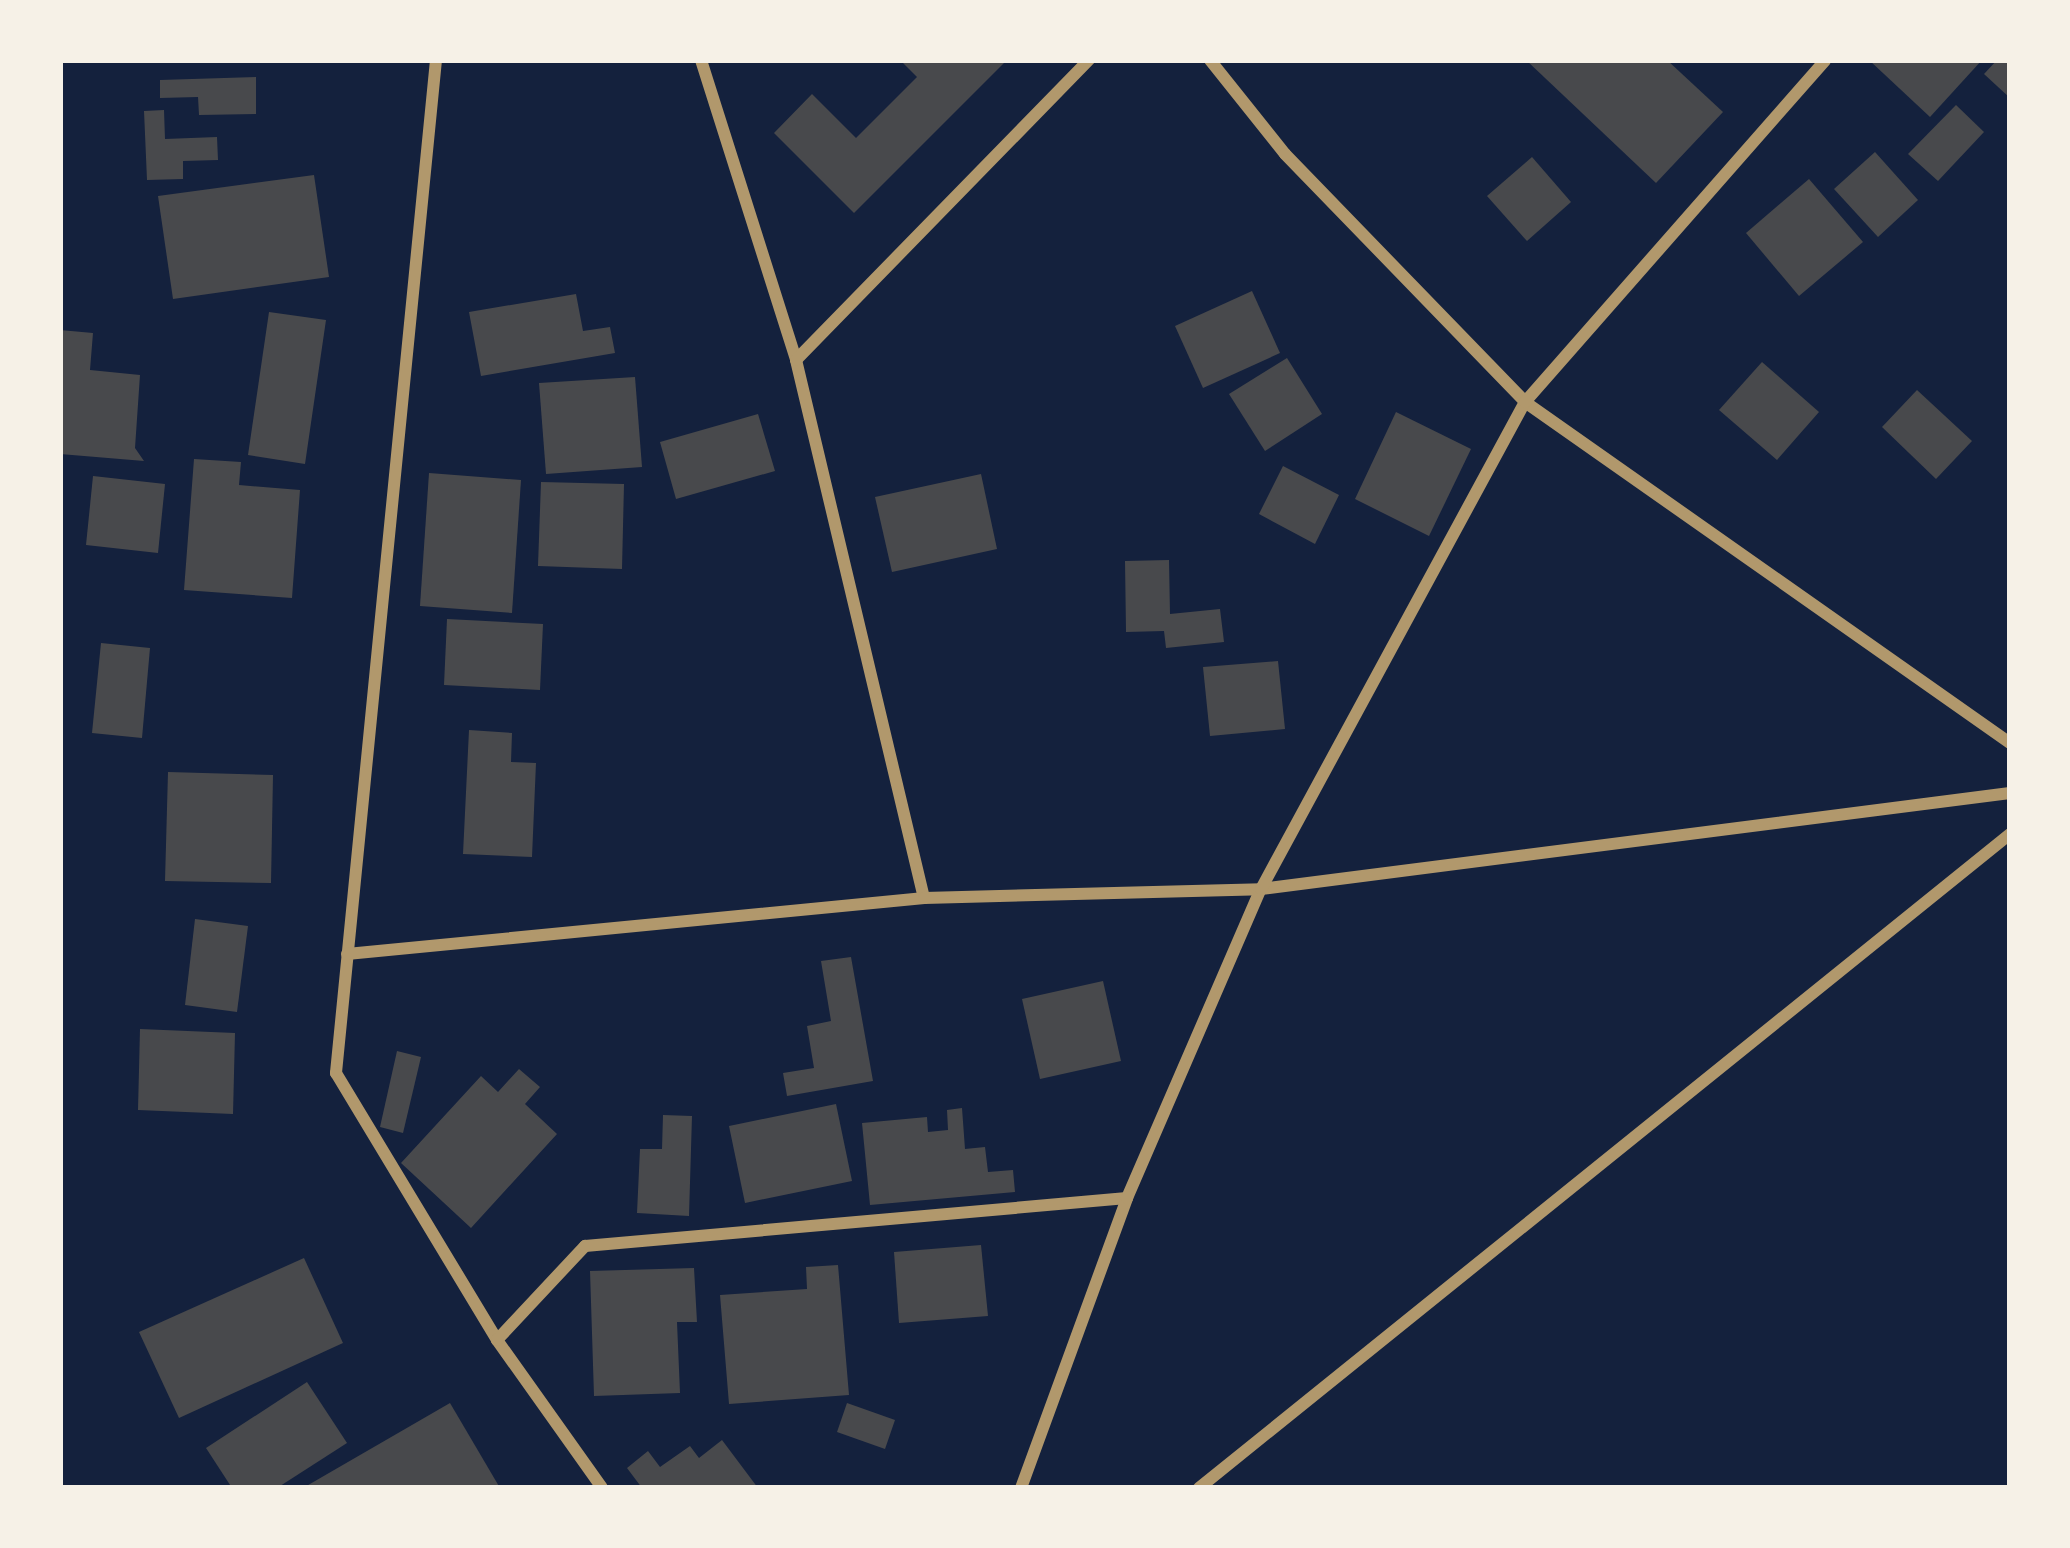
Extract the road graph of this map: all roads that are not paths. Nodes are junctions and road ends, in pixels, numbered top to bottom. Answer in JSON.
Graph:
{"nodes":[{"id":1,"x":436,"y":60,"type":"edge"},
{"id":2,"x":701,"y":60,"type":"edge"},
{"id":3,"x":1088,"y":60,"type":"edge"},
{"id":4,"x":1210,"y":60,"type":"edge"},
{"id":5,"x":1825,"y":60,"type":"edge"},
{"id":6,"x":796,"y":360,"type":"junction"},
{"id":7,"x":1525,"y":402,"type":"junction"},
{"id":8,"x":2010,"y":742,"type":"edge"},
{"id":9,"x":2010,"y":793,"type":"edge"},
{"id":10,"x":2010,"y":834,"type":"edge"},
{"id":11,"x":1261,"y":889,"type":"junction"},
{"id":12,"x":924,"y":898,"type":"junction"},
{"id":13,"x":347,"y":954,"type":"junction"},
{"id":14,"x":1127,"y":1198,"type":"junction"},
{"id":15,"x":497,"y":1340,"type":"junction"},
{"id":16,"x":602,"y":1488,"type":"edge"},
{"id":17,"x":1021,"y":1488,"type":"edge"},
{"id":18,"x":1199,"y":1488,"type":"edge"}],
"edges":[{"from":1,"to":13,"type":"street"},
{"from":2,"to":6,"type":"street"},
{"from":3,"to":6,"type":"street"},
{"from":4,"to":7,"type":"street"},
{"from":5,"to":7,"type":"street"},
{"from":6,"to":12,"type":"street"},
{"from":7,"to":8,"type":"street"},
{"from":7,"to":11,"type":"street"},
{"from":9,"to":11,"type":"street"},
{"from":10,"to":18,"type":"street"},
{"from":11,"to":12,"type":"street"},
{"from":11,"to":14,"type":"street"},
{"from":12,"to":13,"type":"street"},
{"from":13,"to":15,"type":"street"},
{"from":14,"to":15,"type":"street"},
{"from":14,"to":17,"type":"street"},
{"from":15,"to":16,"type":"street"}]}
